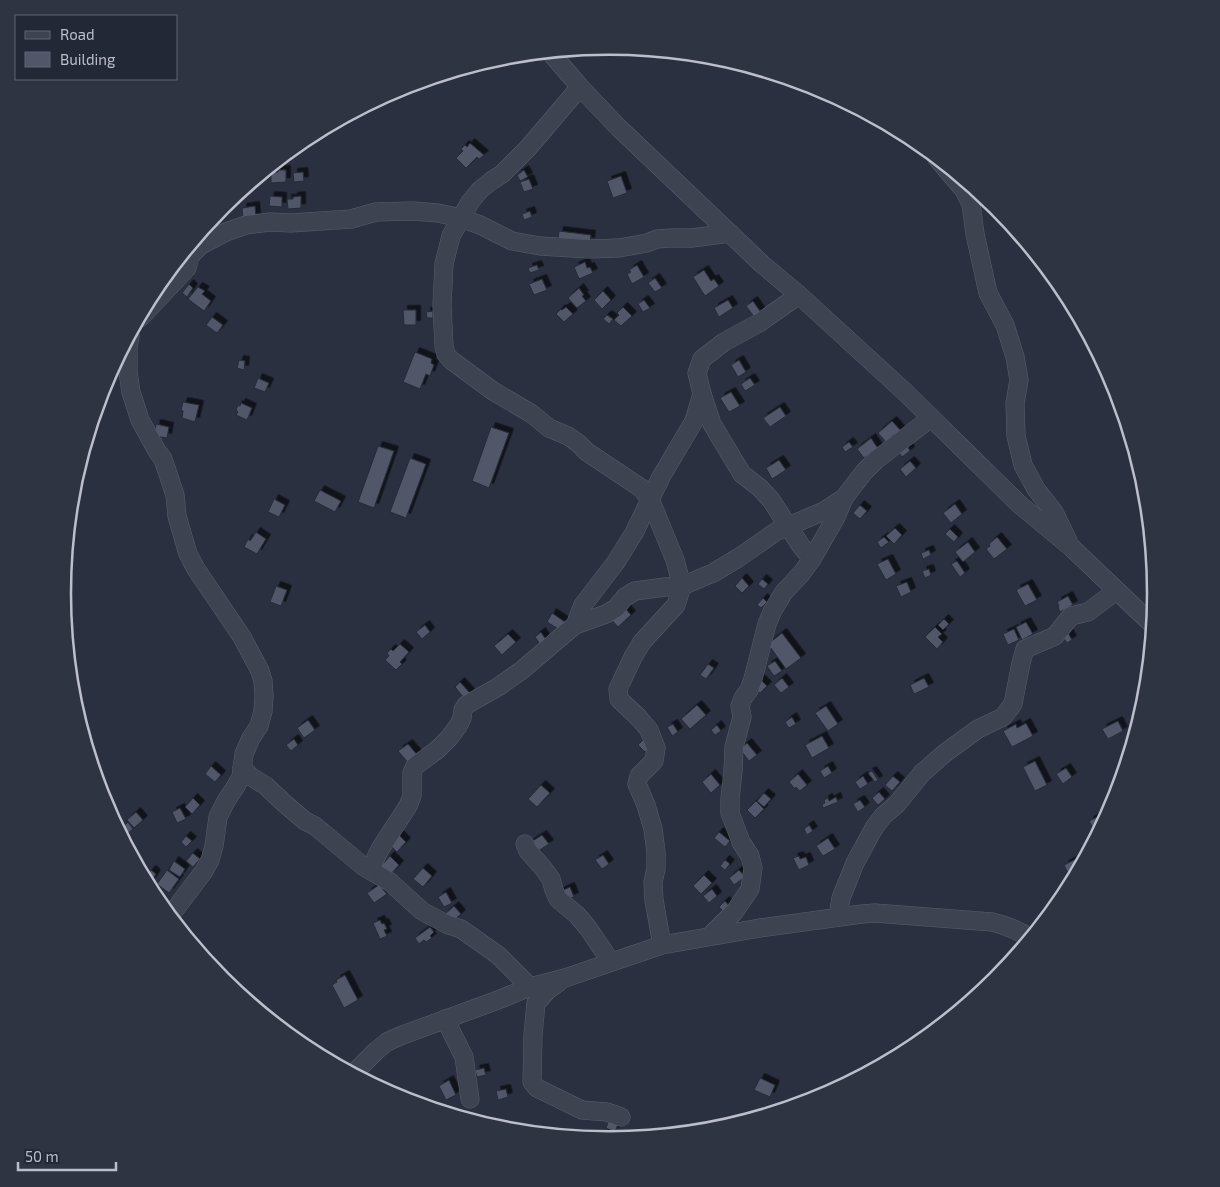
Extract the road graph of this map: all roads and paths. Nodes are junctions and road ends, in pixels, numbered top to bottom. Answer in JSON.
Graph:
{"nodes":[{"id":1,"x":555,"y":58,"type":"edge"},
{"id":2,"x":580,"y":87,"type":"junction"},
{"id":3,"x":958,"y":183,"type":"edge"},
{"id":4,"x":461,"y":218,"type":"junction"},
{"id":5,"x":730,"y":233,"type":"junction"},
{"id":6,"x":198,"y":247,"type":"edge"},
{"id":7,"x":188,"y":259,"type":"edge"},
{"id":8,"x":799,"y":295,"type":"junction"},
{"id":9,"x":161,"y":296,"type":"edge"},
{"id":10,"x":128,"y":353,"type":"edge"},
{"id":11,"x":702,"y":394,"type":"junction"},
{"id":12,"x":931,"y":418,"type":"junction"},
{"id":13,"x":844,"y":498,"type":"junction"},
{"id":14,"x":650,"y":499,"type":"junction"},
{"id":15,"x":788,"y":526,"type":"junction"},
{"id":16,"x":1072,"y":548,"type":"junction"},
{"id":17,"x":812,"y":559,"type":"junction"},
{"id":18,"x":682,"y":586,"type":"junction"},
{"id":19,"x":1116,"y":591,"type":"junction"},
{"id":20,"x":1147,"y":620,"type":"edge"},
{"id":21,"x":575,"y":626,"type":"junction"},
{"id":22,"x":242,"y":767,"type":"junction"},
{"id":23,"x":525,"y":844,"type":"dead end"},
{"id":24,"x":370,"y":870,"type":"junction"},
{"id":25,"x":175,"y":910,"type":"edge"},
{"id":26,"x":838,"y":918,"type":"junction"},
{"id":27,"x":1026,"y":935,"type":"edge"},
{"id":28,"x":710,"y":936,"type":"junction"},
{"id":29,"x":662,"y":945,"type":"junction"},
{"id":30,"x":611,"y":962,"type":"junction"},
{"id":31,"x":565,"y":978,"type":"junction"},
{"id":32,"x":530,"y":987,"type":"junction"},
{"id":33,"x":498,"y":1000,"type":"junction"},
{"id":34,"x":536,"y":1003,"type":"junction"},
{"id":35,"x":445,"y":1019,"type":"junction"},
{"id":36,"x":358,"y":1069,"type":"edge"},
{"id":37,"x":470,"y":1099,"type":"dead end"},
{"id":38,"x":621,"y":1117,"type":"dead end"}],
"edges":[{"from":1,"to":2,"type":"street"},
{"from":2,"to":4,"type":"street"},
{"from":2,"to":5,"type":"street"},
{"from":3,"to":16,"type":"street"},
{"from":4,"to":5,"type":"street"},
{"from":4,"to":6,"type":"street"},
{"from":4,"to":14,"type":"street"},
{"from":5,"to":8,"type":"street"},
{"from":7,"to":9,"type":"street"},
{"from":8,"to":11,"type":"street"},
{"from":8,"to":12,"type":"street"},
{"from":10,"to":22,"type":"street"},
{"from":11,"to":14,"type":"street"},
{"from":11,"to":15,"type":"street"},
{"from":12,"to":13,"type":"street"},
{"from":12,"to":16,"type":"street"},
{"from":13,"to":15,"type":"street"},
{"from":13,"to":17,"type":"street"},
{"from":14,"to":18,"type":"street"},
{"from":14,"to":21,"type":"street"},
{"from":15,"to":17,"type":"street"},
{"from":15,"to":18,"type":"street"},
{"from":16,"to":19,"type":"street"},
{"from":17,"to":28,"type":"street"},
{"from":18,"to":21,"type":"street"},
{"from":18,"to":29,"type":"street"},
{"from":19,"to":20,"type":"street"},
{"from":19,"to":26,"type":"street"},
{"from":21,"to":24,"type":"street"},
{"from":22,"to":24,"type":"street"},
{"from":22,"to":25,"type":"street"},
{"from":23,"to":30,"type":"street"},
{"from":24,"to":32,"type":"street"},
{"from":26,"to":27,"type":"street"},
{"from":26,"to":28,"type":"street"},
{"from":28,"to":29,"type":"street"},
{"from":29,"to":30,"type":"street"},
{"from":30,"to":31,"type":"street"},
{"from":31,"to":32,"type":"street"},
{"from":31,"to":34,"type":"street"},
{"from":32,"to":33,"type":"street"},
{"from":33,"to":34,"type":"street"},
{"from":33,"to":35,"type":"street"},
{"from":34,"to":38,"type":"street"},
{"from":35,"to":36,"type":"street"},
{"from":35,"to":37,"type":"street"}]}
